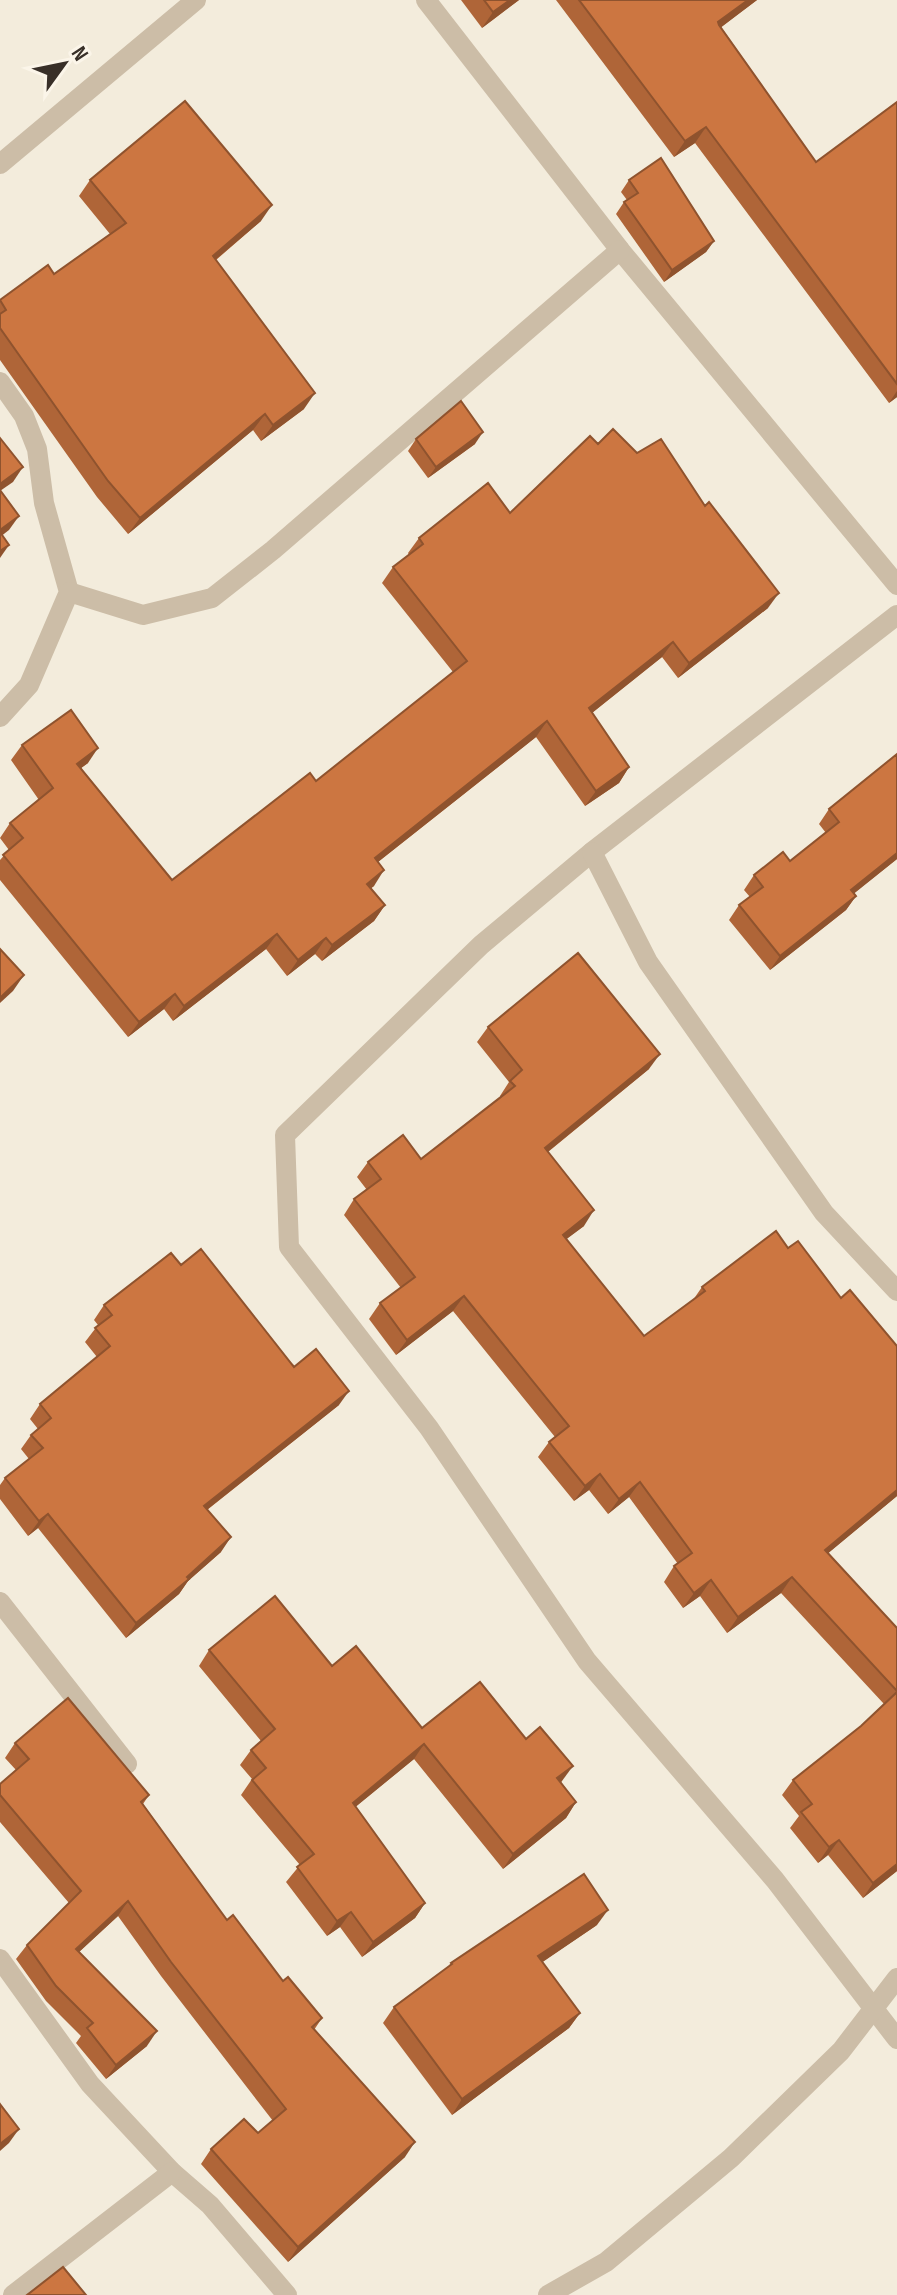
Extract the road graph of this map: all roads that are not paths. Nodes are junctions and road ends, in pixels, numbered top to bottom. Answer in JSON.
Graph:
{"nodes":[{"id":1,"x":196,"y":0,"type":"edge"},
{"id":2,"x":426,"y":0,"type":"edge"},
{"id":3,"x":0,"y":164,"type":"edge"},
{"id":4,"x":620,"y":250,"type":"junction"},
{"id":5,"x":0,"y":382,"type":"edge"},
{"id":6,"x":897,"y":585,"type":"edge"},
{"id":7,"x":69,"y":592,"type":"junction"},
{"id":8,"x":897,"y":615,"type":"edge"},
{"id":9,"x":0,"y":717,"type":"edge"},
{"id":10,"x":592,"y":852,"type":"junction"},
{"id":11,"x":897,"y":1291,"type":"edge"},
{"id":12,"x":0,"y":1602,"type":"edge"},
{"id":13,"x":127,"y":1764,"type":"edge"},
{"id":14,"x":0,"y":1959,"type":"edge"},
{"id":15,"x":897,"y":1978,"type":"edge"},
{"id":16,"x":873,"y":2008,"type":"junction"},
{"id":17,"x":897,"y":2039,"type":"edge"},
{"id":18,"x":172,"y":2172,"type":"junction"},
{"id":19,"x":13,"y":2295,"type":"edge"},
{"id":20,"x":287,"y":2295,"type":"edge"},
{"id":21,"x":548,"y":2295,"type":"edge"}],
"edges":[{"from":1,"to":3,"type":"street"},
{"from":2,"to":4,"type":"street"},
{"from":4,"to":6,"type":"street"},
{"from":4,"to":7,"type":"street"},
{"from":5,"to":7,"type":"street"},
{"from":7,"to":9,"type":"street"},
{"from":8,"to":10,"type":"street"},
{"from":10,"to":11,"type":"street"},
{"from":10,"to":16,"type":"street"},
{"from":12,"to":13,"type":"street"},
{"from":14,"to":18,"type":"street"},
{"from":15,"to":16,"type":"street"},
{"from":16,"to":17,"type":"street"},
{"from":16,"to":21,"type":"street"},
{"from":18,"to":19,"type":"street"},
{"from":18,"to":20,"type":"street"}]}
